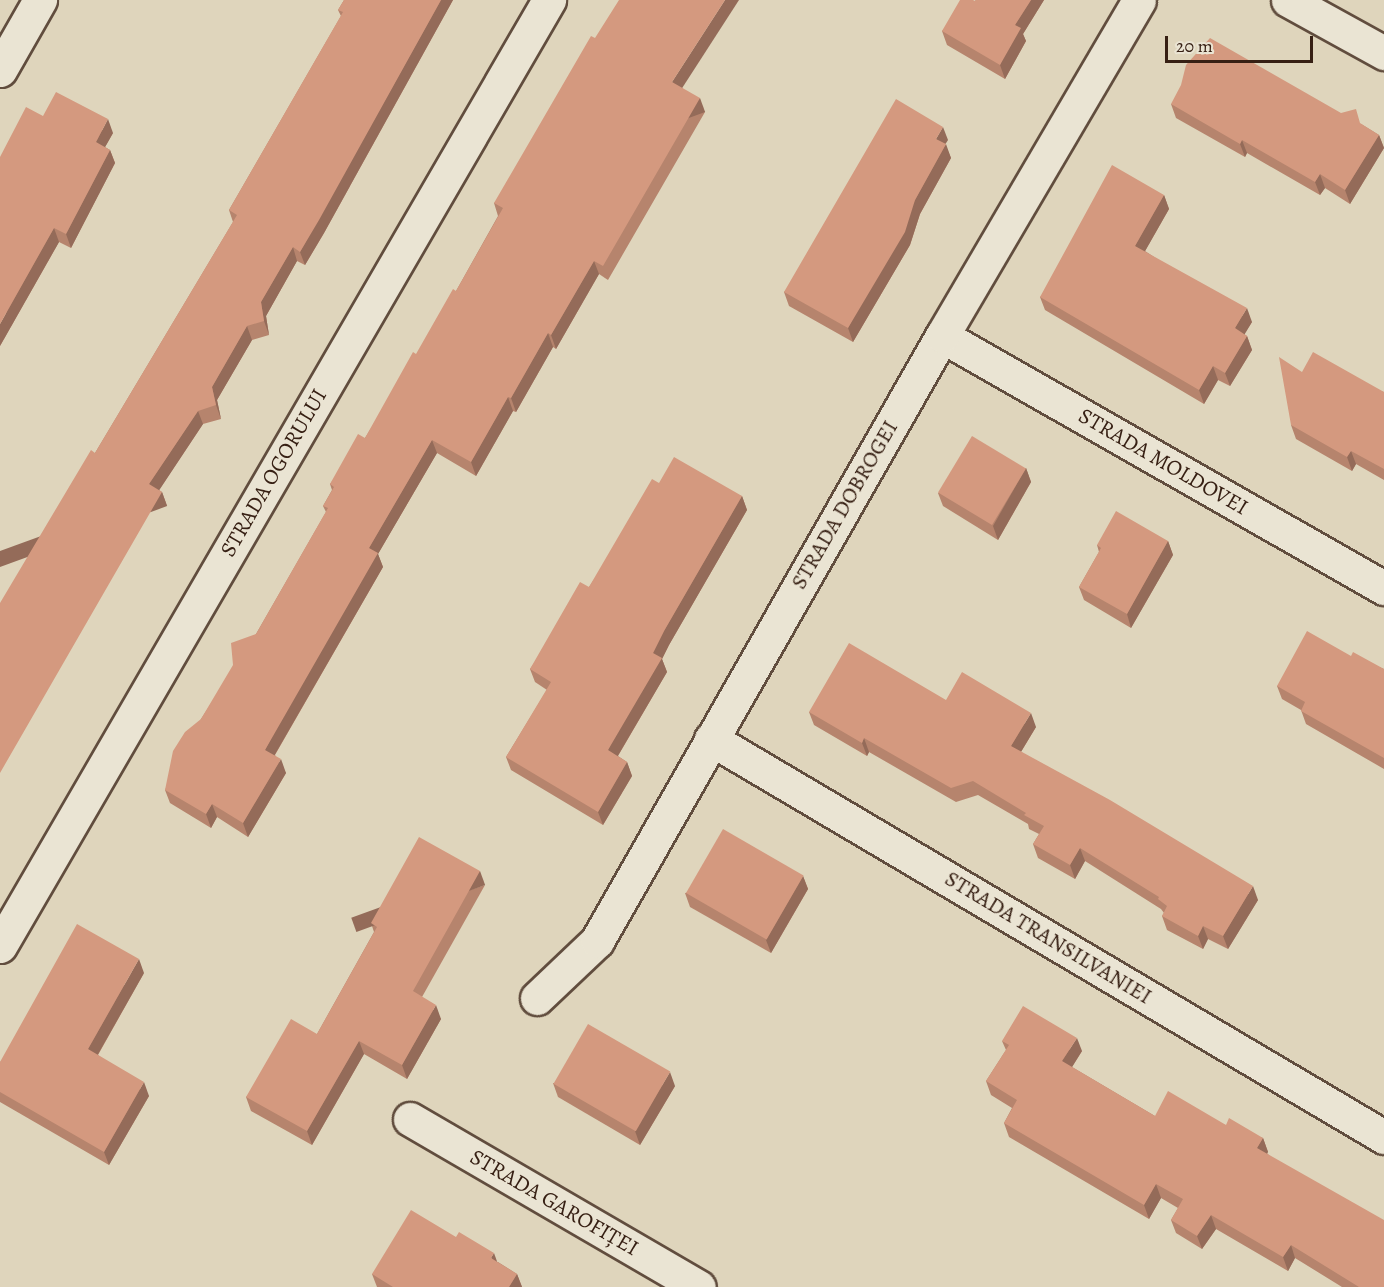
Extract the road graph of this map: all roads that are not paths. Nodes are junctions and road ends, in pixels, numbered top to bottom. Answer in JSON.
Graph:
{"nodes":[{"id":1,"x":40,"y":0,"type":"edge"},
{"id":2,"x":549,"y":0,"type":"edge"},
{"id":3,"x":1139,"y":0,"type":"edge"},
{"id":4,"x":1288,"y":0,"type":"edge"},
{"id":5,"x":1384,"y":53,"type":"edge"},
{"id":6,"x":0,"y":70,"type":"edge"},
{"id":7,"x":942,"y":336,"type":"junction"},
{"id":8,"x":1384,"y":588,"type":"edge"},
{"id":9,"x":711,"y":739,"type":"junction"},
{"id":10,"x":0,"y":946,"type":"edge"},
{"id":11,"x":537,"y":998,"type":"dead end"},
{"id":12,"x":410,"y":1119,"type":"dead end"},
{"id":13,"x":1384,"y":1137,"type":"edge"},
{"id":14,"x":699,"y":1287,"type":"edge"}],
"edges":[{"from":1,"to":6,"type":"street"},
{"from":2,"to":10,"type":"street","name":"STRADA OGORULUI"},
{"from":3,"to":7,"type":"street","name":"STRADA DOBROGEI"},
{"from":4,"to":5,"type":"street"},
{"from":7,"to":8,"type":"street","name":"STRADA MOLDOVEI"},
{"from":7,"to":9,"type":"street","name":"STRADA DOBROGEI"},
{"from":9,"to":11,"type":"street","name":"STRADA DOBROGEI"},
{"from":9,"to":13,"type":"street","name":"STRADA TRANSILVANIEI"},
{"from":12,"to":14,"type":"street","name":"STRADA GAROFIȚEI"}]}
